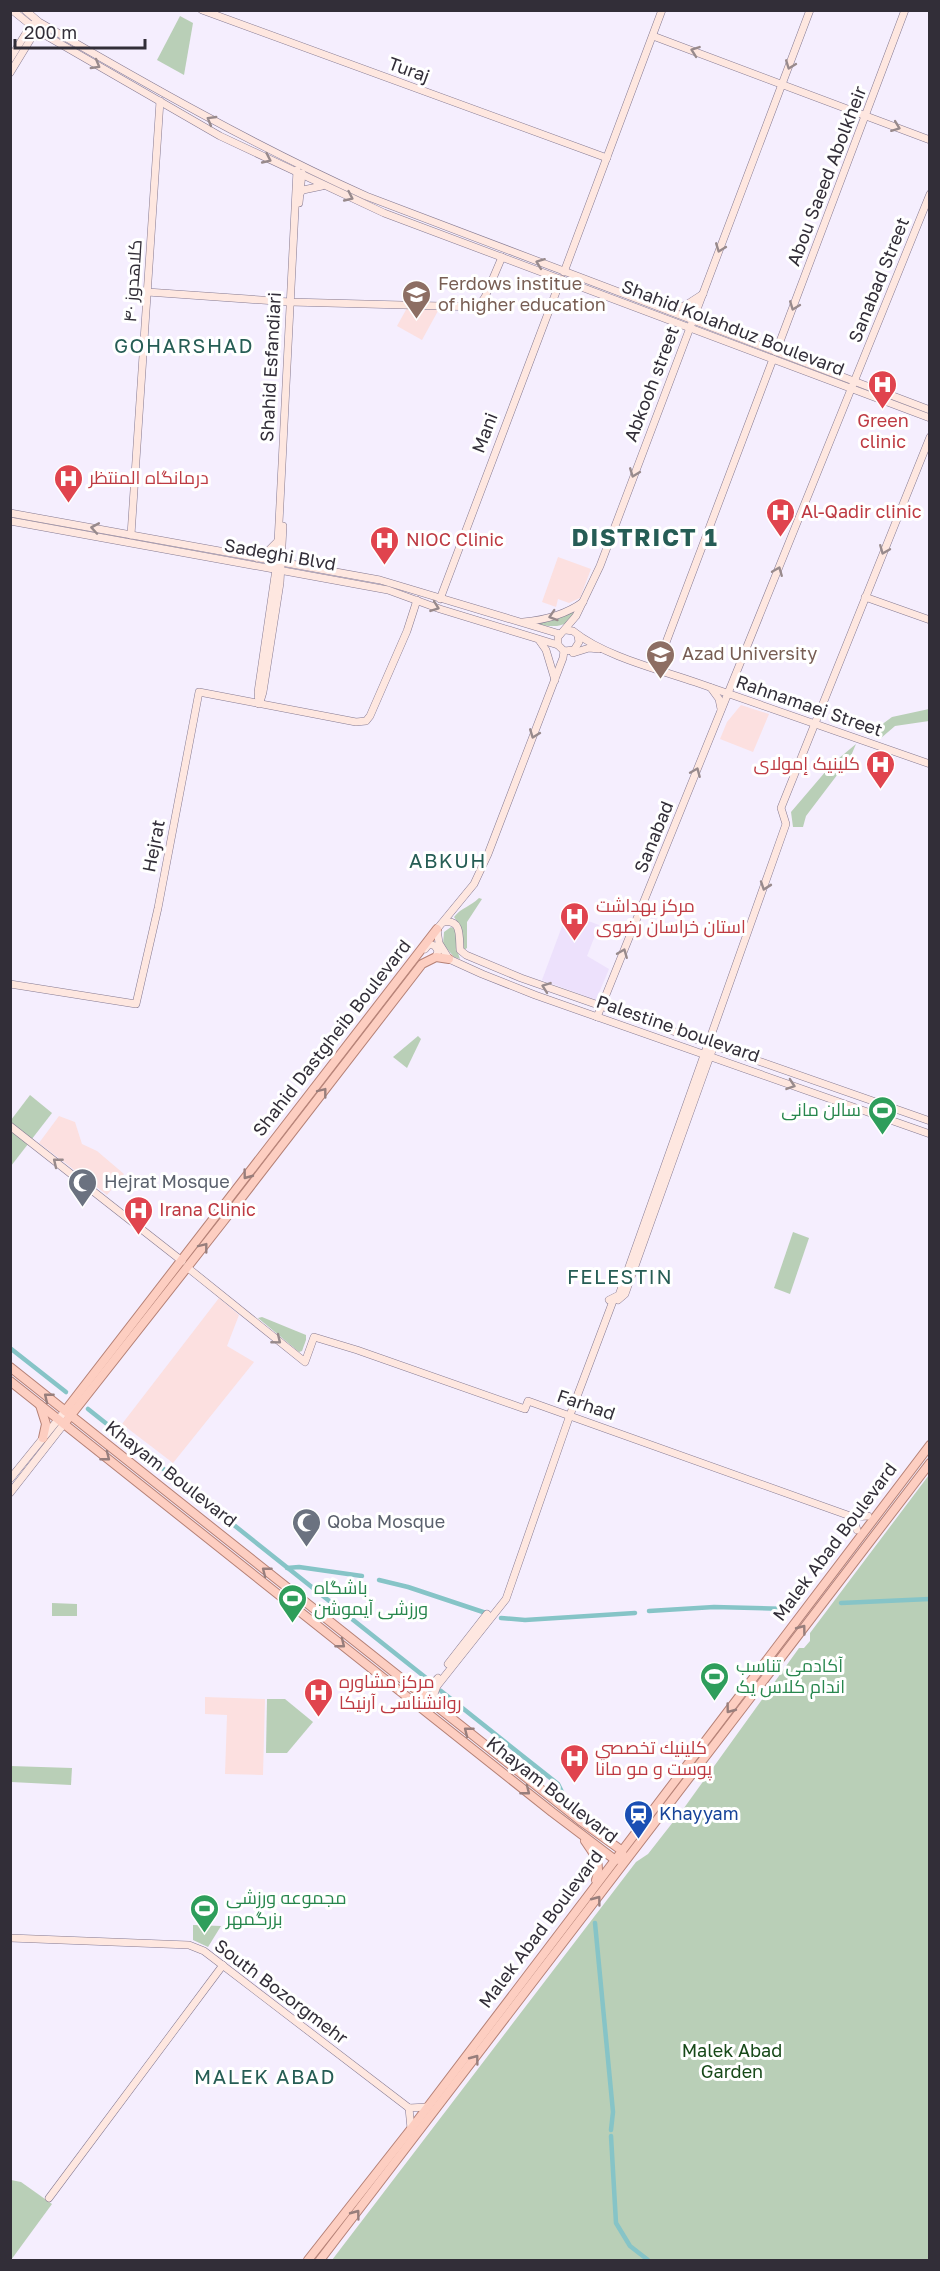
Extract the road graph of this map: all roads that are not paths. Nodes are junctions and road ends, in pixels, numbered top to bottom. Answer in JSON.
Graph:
{"nodes":[{"id":1,"x":12,"y":10,"type":"edge"},
{"id":2,"x":25,"y":10,"type":"edge"},
{"id":3,"x":202,"y":10,"type":"edge"},
{"id":4,"x":662,"y":10,"type":"edge"},
{"id":5,"x":810,"y":10,"type":"edge"},
{"id":6,"x":905,"y":10,"type":"edge"},
{"id":7,"x":39,"y":22,"type":"junction"},
{"id":8,"x":31,"y":25,"type":"junction"},
{"id":9,"x":38,"y":31,"type":"junction"},
{"id":10,"x":653,"y":36,"type":"junction"},
{"id":11,"x":10,"y":59,"type":"edge"},
{"id":12,"x":10,"y":73,"type":"edge"},
{"id":13,"x":783,"y":84,"type":"junction"},
{"id":14,"x":160,"y":101,"type":"junction"},
{"id":15,"x":865,"y":115,"type":"junction"},
{"id":16,"x":930,"y":140,"type":"edge"},
{"id":17,"x":606,"y":158,"type":"junction"},
{"id":18,"x":300,"y":170,"type":"junction"},
{"id":19,"x":325,"y":186,"type":"junction"},
{"id":20,"x":300,"y":194,"type":"junction"},
{"id":21,"x":930,"y":194,"type":"edge"},
{"id":22,"x":445,"y":231,"type":"junction"},
{"id":23,"x":502,"y":257,"type":"junction"},
{"id":24,"x":563,"y":276,"type":"junction"},
{"id":25,"x":147,"y":292,"type":"junction"},
{"id":26,"x":703,"y":294,"type":"junction"},
{"id":27,"x":292,"y":302,"type":"junction"},
{"id":28,"x":667,"y":310,"type":"junction"},
{"id":29,"x":693,"y":321,"type":"junction"},
{"id":30,"x":677,"y":324,"type":"junction"},
{"id":31,"x":690,"y":329,"type":"junction"},
{"id":32,"x":683,"y":345,"type":"junction"},
{"id":33,"x":775,"y":355,"type":"junction"},
{"id":34,"x":852,"y":386,"type":"junction"},
{"id":35,"x":930,"y":411,"type":"edge"},
{"id":36,"x":930,"y":418,"type":"edge"},
{"id":37,"x":930,"y":437,"type":"edge"},
{"id":38,"x":10,"y":513,"type":"edge"},
{"id":39,"x":10,"y":521,"type":"edge"},
{"id":40,"x":131,"y":535,"type":"junction"},
{"id":41,"x":280,"y":541,"type":"junction"},
{"id":42,"x":257,"y":558,"type":"junction"},
{"id":43,"x":292,"y":565,"type":"junction"},
{"id":44,"x":279,"y":566,"type":"junction"},
{"id":45,"x":865,"y":597,"type":"junction"},
{"id":46,"x":440,"y":599,"type":"junction"},
{"id":47,"x":417,"y":600,"type":"junction"},
{"id":48,"x":585,"y":600,"type":"junction"},
{"id":49,"x":930,"y":620,"type":"edge"},
{"id":50,"x":517,"y":622,"type":"junction"},
{"id":51,"x":563,"y":632,"type":"junction"},
{"id":52,"x":578,"y":636,"type":"junction"},
{"id":53,"x":539,"y":640,"type":"junction"},
{"id":54,"x":605,"y":649,"type":"junction"},
{"id":55,"x":562,"y":651,"type":"junction"},
{"id":56,"x":656,"y":669,"type":"junction"},
{"id":57,"x":555,"y":680,"type":"junction"},
{"id":58,"x":711,"y":688,"type":"junction"},
{"id":59,"x":729,"y":694,"type":"junction"},
{"id":60,"x":259,"y":704,"type":"junction"},
{"id":61,"x":722,"y":712,"type":"junction"},
{"id":62,"x":814,"y":724,"type":"junction"},
{"id":63,"x":930,"y":764,"type":"edge"},
{"id":64,"x":441,"y":926,"type":"junction"},
{"id":65,"x":436,"y":957,"type":"junction"},
{"id":66,"x":449,"y":959,"type":"junction"},
{"id":67,"x":412,"y":962,"type":"junction"},
{"id":68,"x":10,"y":984,"type":"edge"},
{"id":69,"x":601,"y":1007,"type":"junction"},
{"id":70,"x":597,"y":1017,"type":"junction"},
{"id":71,"x":712,"y":1044,"type":"junction"},
{"id":72,"x":708,"y":1056,"type":"junction"},
{"id":73,"x":863,"y":1097,"type":"junction"},
{"id":74,"x":859,"y":1109,"type":"junction"},
{"id":75,"x":930,"y":1121,"type":"edge"},
{"id":76,"x":10,"y":1126,"type":"edge"},
{"id":77,"x":930,"y":1134,"type":"edge"},
{"id":78,"x":185,"y":1264,"type":"junction"},
{"id":79,"x":10,"y":1367,"type":"edge"},
{"id":80,"x":10,"y":1382,"type":"edge"},
{"id":81,"x":40,"y":1405,"type":"junction"},
{"id":82,"x":68,"y":1413,"type":"junction"},
{"id":83,"x":568,"y":1415,"type":"junction"},
{"id":84,"x":61,"y":1422,"type":"junction"},
{"id":85,"x":43,"y":1438,"type":"junction"},
{"id":86,"x":930,"y":1444,"type":"edge"},
{"id":87,"x":930,"y":1463,"type":"edge"},
{"id":88,"x":10,"y":1479,"type":"edge"},
{"id":89,"x":10,"y":1493,"type":"edge"},
{"id":90,"x":189,"y":1509,"type":"junction"},
{"id":91,"x":535,"y":1511,"type":"junction"},
{"id":92,"x":853,"y":1516,"type":"junction"},
{"id":93,"x":868,"y":1516,"type":"dead end"},
{"id":94,"x":182,"y":1518,"type":"junction"},
{"id":95,"x":857,"y":1530,"type":"dead end"},
{"id":96,"x":419,"y":1692,"type":"junction"},
{"id":97,"x":431,"y":1702,"type":"junction"},
{"id":98,"x":499,"y":1755,"type":"junction"},
{"id":99,"x":492,"y":1764,"type":"junction"},
{"id":100,"x":578,"y":1832,"type":"junction"},
{"id":101,"x":621,"y":1850,"type":"junction"},
{"id":102,"x":614,"y":1859,"type":"junction"},
{"id":103,"x":626,"y":1861,"type":"junction"},
{"id":104,"x":596,"y":1883,"type":"junction"},
{"id":105,"x":10,"y":1938,"type":"edge"},
{"id":106,"x":223,"y":1965,"type":"junction"},
{"id":107,"x":427,"y":2107,"type":"junction"},
{"id":108,"x":409,"y":2108,"type":"junction"},
{"id":109,"x":411,"y":2129,"type":"junction"},
{"id":110,"x":48,"y":2198,"type":"dead end"},
{"id":111,"x":308,"y":2260,"type":"edge"},
{"id":112,"x":320,"y":2260,"type":"edge"}],
"edges":[{"from":1,"to":8,"type":"street","name":"Shahid Kolahduz Boulevard"},
{"from":2,"to":7,"type":"street","name":"Shahid Kolahduz Boulevard"},
{"from":3,"to":17,"type":"street","name":"Turaj"},
{"from":4,"to":10,"type":"street","name":"Mani"},
{"from":5,"to":13,"type":"street","name":"Abkooh street","one_way":true},
{"from":6,"to":15,"type":"street","name":"Abou Saeed Abolkheir"},
{"from":7,"to":8,"type":"street"},
{"from":7,"to":9,"type":"street"},
{"from":18,"to":7,"type":"street","name":"Shahid Kolahduz Boulevard","one_way":true},
{"from":8,"to":9,"type":"street","name":"Shahid Kolahduz Boulevard"},
{"from":8,"to":11,"type":"street"},
{"from":9,"to":12,"type":"street"},
{"from":9,"to":14,"type":"street","name":"Shahid Kolahduz Boulevard","one_way":true},
{"from":13,"to":10,"type":"street","one_way":true},
{"from":10,"to":17,"type":"street","name":"Mani"},
{"from":13,"to":15,"type":"street"},
{"from":13,"to":26,"type":"street","name":"Abkooh street","one_way":true},
{"from":14,"to":18,"type":"street","name":"Shahid Kolahduz Boulevard","one_way":true},
{"from":14,"to":25,"type":"street","name":"کلاهدوز ۴۰"},
{"from":15,"to":16,"type":"street","one_way":true},
{"from":15,"to":33,"type":"street","name":"Abou Saeed Abolkheir","one_way":true},
{"from":17,"to":24,"type":"street","name":"Mani"},
{"from":18,"to":19,"type":"street","name":"Shahid Kolahduz Boulevard"},
{"from":18,"to":20,"type":"street","name":"Shahid Esfandiari"},
{"from":18,"to":22,"type":"street","name":"Shahid Kolahduz Boulevard"},
{"from":18,"to":27,"type":"street","name":"Shahid Esfandiari"},
{"from":19,"to":20,"type":"street"},
{"from":19,"to":22,"type":"street","name":"Shahid Kolahduz Boulevard","one_way":true},
{"from":20,"to":27,"type":"street","name":"Shahid Esfandiari"},
{"from":21,"to":34,"type":"street","name":"Sanabad Street"},
{"from":22,"to":23,"type":"street","name":"Shahid Kolahduz Boulevard"},
{"from":24,"to":22,"type":"street","name":"Shahid Kolahduz Boulevard","one_way":true},
{"from":23,"to":24,"type":"street","name":"Shahid Kolahduz Boulevard"},
{"from":23,"to":27,"type":"street"},
{"from":24,"to":28,"type":"street","name":"Shahid Kolahduz Boulevard"},
{"from":24,"to":30,"type":"street","name":"Shahid Kolahduz Boulevard"},
{"from":24,"to":46,"type":"street","name":"Mani"},
{"from":25,"to":27,"type":"street"},
{"from":25,"to":40,"type":"street","name":"کلاهدوز ۴۰"},
{"from":26,"to":28,"type":"street"},
{"from":26,"to":29,"type":"street","name":"Abkooh street"},
{"from":27,"to":41,"type":"street","name":"Shahid Esfandiari"},
{"from":28,"to":29,"type":"street","name":"Shahid Kolahduz Boulevard"},
{"from":29,"to":31,"type":"street","name":"Abkooh street"},
{"from":29,"to":33,"type":"street","name":"Shahid Kolahduz Boulevard"},
{"from":30,"to":31,"type":"street","name":"Shahid Kolahduz Boulevard"},
{"from":30,"to":32,"type":"street"},
{"from":31,"to":32,"type":"street","name":"Abkooh street"},
{"from":31,"to":33,"type":"street","name":"Shahid Kolahduz Boulevard"},
{"from":32,"to":48,"type":"street","name":"Abkooh street","one_way":true},
{"from":33,"to":34,"type":"street","name":"Shahid Kolahduz Boulevard"},
{"from":33,"to":56,"type":"street","name":"Abou Saeed Abolkheir"},
{"from":34,"to":35,"type":"street","name":"Shahid Kolahduz Boulevard"},
{"from":34,"to":36,"type":"street","name":"Shahid Kolahduz Boulevard"},
{"from":59,"to":34,"type":"street","name":"Sanabad Street","one_way":true},
{"from":37,"to":45,"type":"street","one_way":true},
{"from":40,"to":38,"type":"street","name":"Sadeghi Blvd","one_way":true},
{"from":39,"to":44,"type":"street","name":"Sadeghi Blvd"},
{"from":40,"to":42,"type":"street","name":"Sadeghi Blvd"},
{"from":41,"to":42,"type":"street"},
{"from":41,"to":43,"type":"street"},
{"from":41,"to":44,"type":"street","name":"Shahid Esfandiari"},
{"from":42,"to":44,"type":"street","name":"Sadeghi Blvd"},
{"from":43,"to":44,"type":"street","name":"Sadeghi Blvd"},
{"from":43,"to":46,"type":"street","name":"Sadeghi Blvd"},
{"from":44,"to":47,"type":"street","name":"Sadeghi Blvd"},
{"from":44,"to":60,"type":"street","name":"Shahid Esfandiari"},
{"from":45,"to":49,"type":"street"},
{"from":45,"to":62,"type":"street"},
{"from":46,"to":50,"type":"street","name":"Sadeghi Blvd"},
{"from":47,"to":53,"type":"street","name":"Sadeghi Blvd","one_way":true},
{"from":47,"to":60,"type":"street"},
{"from":48,"to":50,"type":"street","one_way":true},
{"from":48,"to":51,"type":"street","name":"Abkooh street"},
{"from":50,"to":51,"type":"street","name":"Sadeghi Blvd"},
{"from":51,"to":52,"type":"street","name":"Rahnamaei Street"},
{"from":51,"to":55,"type":"street"},
{"from":52,"to":54,"type":"street","name":"Rahnamaei Street"},
{"from":52,"to":55,"type":"street"},
{"from":53,"to":55,"type":"street","name":"Sadeghi Blvd"},
{"from":53,"to":57,"type":"street"},
{"from":54,"to":55,"type":"street"},
{"from":54,"to":56,"type":"street","name":"Rahnamaei Street"},
{"from":55,"to":57,"type":"street","name":"Shahid Dastgheib Boulevard"},
{"from":56,"to":58,"type":"street","name":"Rahnamaei Street"},
{"from":57,"to":64,"type":"street","name":"Shahid Dastgheib Boulevard","one_way":true},
{"from":58,"to":59,"type":"street","name":"Rahnamaei Street"},
{"from":58,"to":61,"type":"street"},
{"from":59,"to":61,"type":"street","name":"Sanabad Street"},
{"from":59,"to":62,"type":"street","name":"Rahnamaei Street"},
{"from":60,"to":68,"type":"street","name":"Hejrat"},
{"from":69,"to":61,"type":"street","name":"Sanabad","one_way":true},
{"from":62,"to":63,"type":"street","name":"Rahnamaei Street"},
{"from":62,"to":71,"type":"street","one_way":true},
{"from":64,"to":66,"type":"street"},
{"from":64,"to":67,"type":"main road","name":"Shahid Dastgheib Boulevard"},
{"from":69,"to":64,"type":"street","name":"Palestine boulevard","one_way":true},
{"from":65,"to":66,"type":"main road","name":"Shahid Dastgheib Boulevard"},
{"from":65,"to":67,"type":"street"},
{"from":78,"to":65,"type":"main road","name":"Shahid Dastgheib Boulevard","one_way":true},
{"from":66,"to":70,"type":"street","name":"Palestine boulevard"},
{"from":67,"to":78,"type":"main road","name":"Shahid Dastgheib Boulevard","one_way":true},
{"from":69,"to":70,"type":"street"},
{"from":69,"to":71,"type":"street","name":"Palestine boulevard"},
{"from":70,"to":72,"type":"street","name":"Palestine boulevard"},
{"from":71,"to":72,"type":"street"},
{"from":71,"to":73,"type":"street","name":"Palestine boulevard"},
{"from":72,"to":74,"type":"street","name":"Palestine boulevard","one_way":true},
{"from":72,"to":83,"type":"street"},
{"from":73,"to":74,"type":"street"},
{"from":73,"to":75,"type":"street","name":"Palestine boulevard"},
{"from":74,"to":77,"type":"street","name":"Palestine boulevard"},
{"from":78,"to":76,"type":"street","one_way":true},
{"from":78,"to":82,"type":"main road","name":"Shahid Dastgheib Boulevard"},
{"from":78,"to":83,"type":"street","name":"Farhad","one_way":true},
{"from":82,"to":79,"type":"main road","name":"Khayam Boulevard","one_way":true},
{"from":80,"to":81,"type":"main road","name":"Khayam Boulevard"},
{"from":81,"to":84,"type":"main road","name":"Khayam Boulevard"},
{"from":81,"to":85,"type":"main road"},
{"from":82,"to":84,"type":"main road","name":"Shahid Dastgheib Boulevard"},
{"from":82,"to":90,"type":"main road","name":"Khayam Boulevard"},
{"from":83,"to":91,"type":"street"},
{"from":83,"to":92,"type":"street","name":"Farhad"},
{"from":84,"to":85,"type":"street"},
{"from":84,"to":89,"type":"street"},
{"from":84,"to":94,"type":"main road","name":"Khayam Boulevard","one_way":true},
{"from":85,"to":88,"type":"street"},
{"from":86,"to":101,"type":"main road","name":"Malek Abad Boulevard","one_way":true},
{"from":103,"to":87,"type":"main road","name":"Malek Abad Boulevard","one_way":true},
{"from":90,"to":94,"type":"main road"},
{"from":96,"to":90,"type":"main road","name":"Khayam Boulevard","one_way":true},
{"from":91,"to":96,"type":"street"},
{"from":91,"to":97,"type":"street"},
{"from":92,"to":93,"type":"street","name":"Farhad"},
{"from":92,"to":95,"type":"street"},
{"from":94,"to":99,"type":"main road","name":"Khayam Boulevard","one_way":true},
{"from":96,"to":97,"type":"main road","name":"Khayam Boulevard"},
{"from":98,"to":97,"type":"main road","name":"Khayam Boulevard","one_way":true},
{"from":98,"to":99,"type":"main road"},
{"from":98,"to":101,"type":"main road","name":"Khayam Boulevard"},
{"from":99,"to":100,"type":"main road","name":"Khayam Boulevard","one_way":true},
{"from":100,"to":102,"type":"main road","name":"Khayam Boulevard"},
{"from":100,"to":104,"type":"main road"},
{"from":101,"to":102,"type":"main road","name":"Malek Abad Boulevard"},
{"from":101,"to":103,"type":"main road","name":"Khayam Boulevard"},
{"from":102,"to":103,"type":"main road","name":"Khayam Boulevard"},
{"from":102,"to":104,"type":"main road","name":"Malek Abad Boulevard"},
{"from":112,"to":103,"type":"main road","name":"Malek Abad Boulevard","one_way":true},
{"from":104,"to":107,"type":"main road","name":"Malek Abad Boulevard"},
{"from":105,"to":106,"type":"street","name":"South Bozorgmehr"},
{"from":106,"to":108,"type":"street","name":"South Bozorgmehr"},
{"from":106,"to":110,"type":"street"},
{"from":107,"to":108,"type":"street"},
{"from":107,"to":109,"type":"main road","name":"Malek Abad Boulevard"},
{"from":108,"to":109,"type":"street"},
{"from":109,"to":111,"type":"main road","name":"Malek Abad Boulevard"}]}
